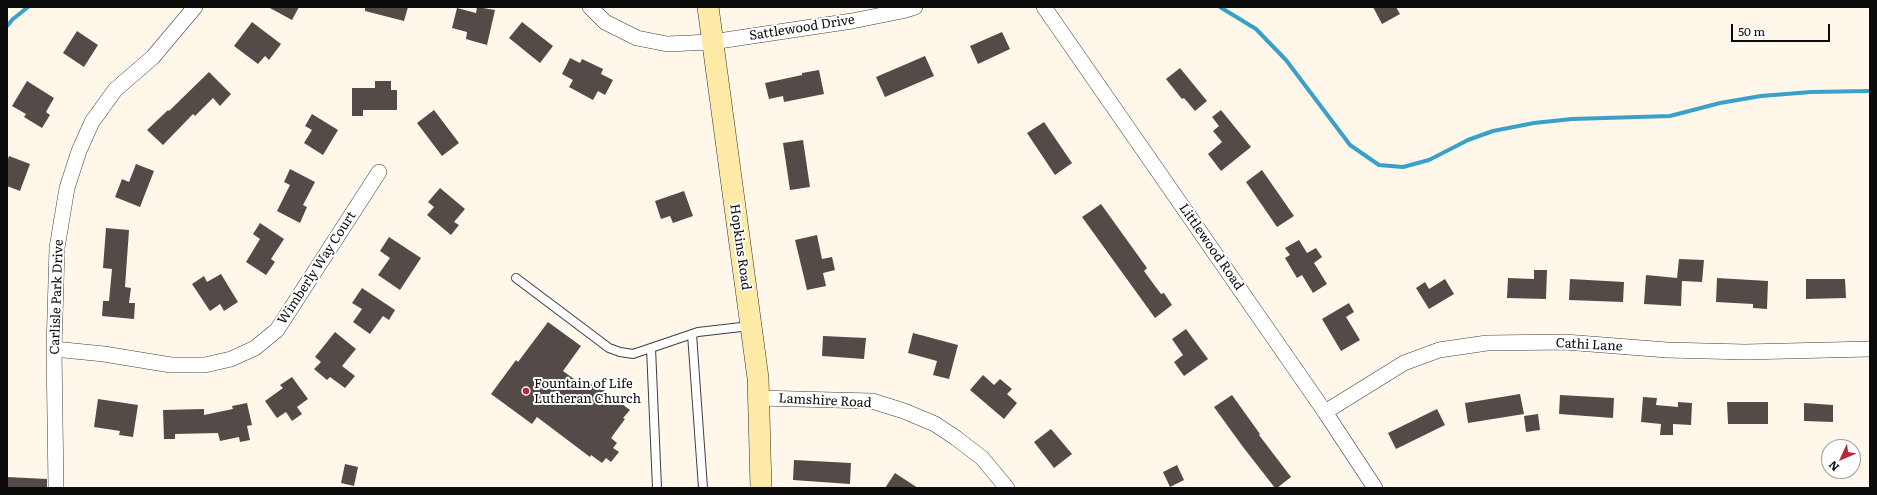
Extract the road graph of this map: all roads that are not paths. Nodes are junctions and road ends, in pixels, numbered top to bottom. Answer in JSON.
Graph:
{"nodes":[{"id":1,"x":195,"y":7,"type":"edge"},
{"id":2,"x":590,"y":7,"type":"edge"},
{"id":3,"x":708,"y":7,"type":"edge"},
{"id":4,"x":915,"y":7,"type":"edge"},
{"id":5,"x":1044,"y":7,"type":"edge"},
{"id":6,"x":712,"y":42,"type":"junction"},
{"id":7,"x":379,"y":172,"type":"dead end"},
{"id":8,"x":516,"y":278,"type":"dead end"},
{"id":9,"x":750,"y":326,"type":"junction"},
{"id":10,"x":692,"y":334,"type":"junction"},
{"id":11,"x":651,"y":348,"type":"junction"},
{"id":12,"x":54,"y":349,"type":"junction"},
{"id":13,"x":1870,"y":349,"type":"edge"},
{"id":14,"x":758,"y":398,"type":"junction"},
{"id":15,"x":1325,"y":412,"type":"junction"},
{"id":16,"x":56,"y":488,"type":"edge"},
{"id":17,"x":657,"y":488,"type":"edge"},
{"id":18,"x":703,"y":488,"type":"edge"},
{"id":19,"x":761,"y":488,"type":"edge"},
{"id":20,"x":1007,"y":488,"type":"edge"},
{"id":21,"x":1375,"y":488,"type":"edge"}],
"edges":[{"from":1,"to":12,"type":"street","name":"Carlisle Park Drive"},
{"from":2,"to":6,"type":"street","name":"Sattlewood Drive"},
{"from":3,"to":6,"type":"main road","name":"Hopkins Road"},
{"from":4,"to":6,"type":"street","name":"Sattlewood Drive"},
{"from":5,"to":15,"type":"street","name":"Littlewood Road"},
{"from":6,"to":9,"type":"main road","name":"Hopkins Road"},
{"from":7,"to":12,"type":"street","name":"Wimberly Way Court"},
{"from":8,"to":11,"type":"lane"},
{"from":9,"to":10,"type":"lane"},
{"from":9,"to":14,"type":"main road","name":"Hopkins Road"},
{"from":10,"to":11,"type":"lane"},
{"from":10,"to":18,"type":"lane"},
{"from":11,"to":17,"type":"lane"},
{"from":12,"to":16,"type":"street","name":"Carlisle Park Drive"},
{"from":13,"to":15,"type":"street","name":"Cathi Lane"},
{"from":14,"to":19,"type":"main road","name":"Hopkins Road"},
{"from":14,"to":20,"type":"street","name":"Lamshire Road"},
{"from":15,"to":21,"type":"street","name":"Littlewood Road"}]}
